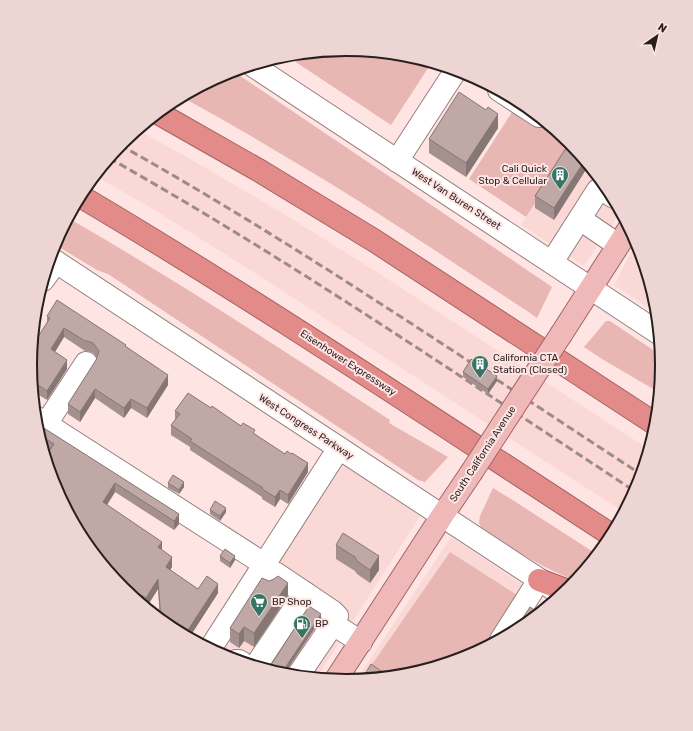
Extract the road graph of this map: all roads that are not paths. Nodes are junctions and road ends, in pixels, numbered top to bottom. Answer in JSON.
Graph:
{"nodes":[{"id":1,"x":258,"y":69,"type":"edge"},
{"id":2,"x":453,"y":75,"type":"edge"},
{"id":3,"x":163,"y":116,"type":"edge"},
{"id":4,"x":397,"y":161,"type":"junction"},
{"id":5,"x":601,"y":189,"type":"edge"},
{"id":6,"x":86,"y":199,"type":"edge"},
{"id":7,"x":580,"y":219,"type":"junction"},
{"id":8,"x":624,"y":236,"type":"edge"},
{"id":9,"x":55,"y":261,"type":"edge"},
{"id":10,"x":552,"y":262,"type":"junction"},
{"id":11,"x":591,"y":288,"type":"junction"},
{"id":12,"x":653,"y":330,"type":"edge"},
{"id":13,"x":86,"y":363,"type":"dead end"},
{"id":14,"x":42,"y":418,"type":"edge"},
{"id":15,"x":651,"y":421,"type":"edge"},
{"id":16,"x":42,"y":422,"type":"edge"},
{"id":17,"x":339,"y":448,"type":"junction"},
{"id":18,"x":442,"y":516,"type":"junction"},
{"id":19,"x":607,"y":532,"type":"edge"},
{"id":20,"x":272,"y":575,"type":"junction"},
{"id":21,"x":539,"y":580,"type":"junction"},
{"id":22,"x":561,"y":588,"type":"edge"},
{"id":23,"x":557,"y":592,"type":"edge"},
{"id":24,"x":305,"y":593,"type":"junction"},
{"id":25,"x":312,"y":627,"type":"junction"},
{"id":26,"x":507,"y":630,"type":"edge"},
{"id":27,"x":361,"y":642,"type":"junction"},
{"id":28,"x":225,"y":650,"type":"edge"},
{"id":29,"x":285,"y":661,"type":"edge"},
{"id":30,"x":339,"y":675,"type":"edge"}],
"edges":[{"from":1,"to":4,"type":"street","name":"West Van Buren Street"},
{"from":2,"to":4,"type":"street"},
{"from":3,"to":15,"type":"highway"},
{"from":4,"to":10,"type":"street","name":"West Van Buren Street"},
{"from":5,"to":7,"type":"street"},
{"from":6,"to":19,"type":"highway","name":"Eisenhower Expressway"},
{"from":7,"to":8,"type":"street"},
{"from":7,"to":10,"type":"street"},
{"from":8,"to":11,"type":"main road","name":"South California Avenue"},
{"from":9,"to":17,"type":"street","name":"West Congress Parkway"},
{"from":10,"to":11,"type":"street","name":"West Van Buren Street"},
{"from":11,"to":12,"type":"street","name":"West Van Buren Street"},
{"from":11,"to":18,"type":"main road","name":"South California Avenue","bridge":true},
{"from":13,"to":14,"type":"street"},
{"from":16,"to":20,"type":"street"},
{"from":17,"to":18,"type":"street","name":"West Congress Parkway"},
{"from":17,"to":20,"type":"street"},
{"from":18,"to":21,"type":"street","name":"West Congress Parkway"},
{"from":18,"to":27,"type":"main road","name":"South California Avenue"},
{"from":20,"to":24,"type":"street"},
{"from":20,"to":28,"type":"street"},
{"from":21,"to":22,"type":"highway"},
{"from":21,"to":23,"type":"street","name":"West Congress Parkway"},
{"from":21,"to":26,"type":"street"},
{"from":24,"to":25,"type":"street"},
{"from":24,"to":25,"type":"street"},
{"from":25,"to":27,"type":"street"},
{"from":25,"to":29,"type":"street"},
{"from":25,"to":29,"type":"street"},
{"from":27,"to":30,"type":"main road","name":"South California Avenue"}]}
